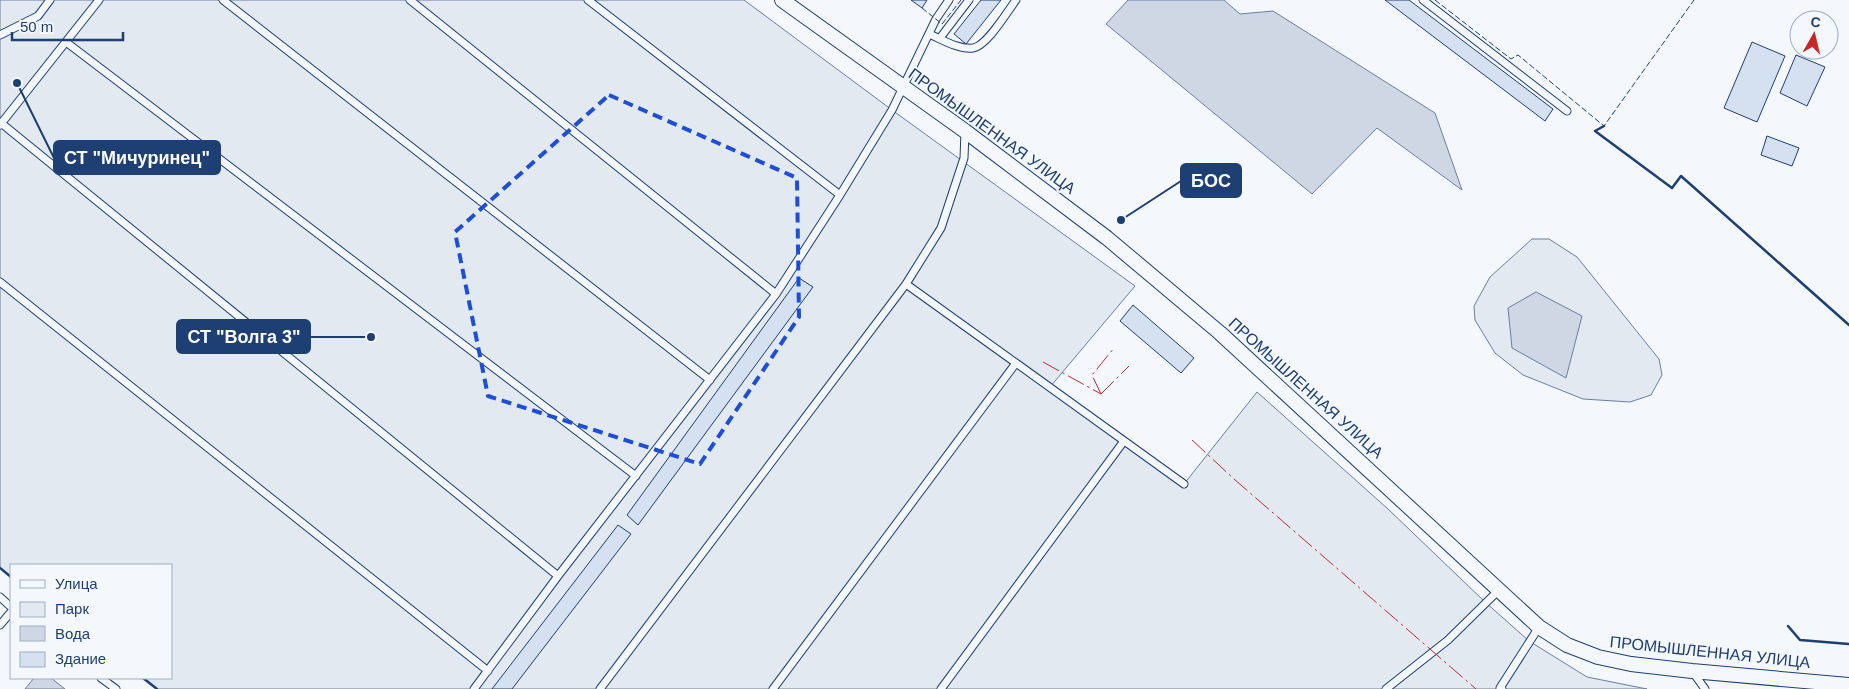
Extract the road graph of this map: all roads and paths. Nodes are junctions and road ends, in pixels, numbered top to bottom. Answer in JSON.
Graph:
{"nodes":[{"id":1,"x":50,"y":0,"type":"edge"},
{"id":2,"x":98,"y":0,"type":"edge"},
{"id":3,"x":223,"y":0,"type":"edge"},
{"id":4,"x":410,"y":0,"type":"edge"},
{"id":5,"x":588,"y":0,"type":"edge"},
{"id":6,"x":782,"y":0,"type":"edge"},
{"id":7,"x":949,"y":0,"type":"edge"},
{"id":8,"x":969,"y":0,"type":"edge"},
{"id":9,"x":1016,"y":0,"type":"edge"},
{"id":10,"x":1423,"y":0,"type":"edge"},
{"id":11,"x":928,"y":34,"type":"junction"},
{"id":12,"x":0,"y":35,"type":"edge"},
{"id":13,"x":940,"y":38,"type":"junction"},
{"id":14,"x":66,"y":42,"type":"junction"},
{"id":15,"x":903,"y":87,"type":"junction"},
{"id":16,"x":1567,"y":111,"type":"dead end"},
{"id":17,"x":0,"y":124,"type":"edge"},
{"id":18,"x":965,"y":131,"type":"junction"},
{"id":19,"x":840,"y":195,"type":"junction"},
{"id":20,"x":0,"y":282,"type":"edge"},
{"id":21,"x":906,"y":284,"type":"junction"},
{"id":22,"x":776,"y":294,"type":"junction"},
{"id":23,"x":1016,"y":363,"type":"junction"},
{"id":24,"x":710,"y":380,"type":"junction"},
{"id":25,"x":1124,"y":441,"type":"junction"},
{"id":26,"x":636,"y":476,"type":"junction"},
{"id":27,"x":1184,"y":484,"type":"dead end"},
{"id":28,"x":558,"y":576,"type":"junction"},
{"id":29,"x":1500,"y":589,"type":"junction"},
{"id":30,"x":0,"y":597,"type":"edge"},
{"id":31,"x":10,"y":606,"type":"edge"},
{"id":32,"x":10,"y":613,"type":"edge"},
{"id":33,"x":0,"y":625,"type":"edge"},
{"id":34,"x":1539,"y":627,"type":"junction"},
{"id":35,"x":488,"y":671,"type":"junction"},
{"id":36,"x":1692,"y":671,"type":"junction"},
{"id":37,"x":102,"y":679,"type":"edge"},
{"id":38,"x":1849,"y":685,"type":"edge"},
{"id":39,"x":116,"y":689,"type":"edge"},
{"id":40,"x":474,"y":689,"type":"edge"},
{"id":41,"x":600,"y":689,"type":"edge"},
{"id":42,"x":773,"y":689,"type":"edge"},
{"id":43,"x":941,"y":689,"type":"edge"},
{"id":44,"x":1386,"y":689,"type":"edge"},
{"id":45,"x":1502,"y":689,"type":"edge"},
{"id":46,"x":1705,"y":689,"type":"edge"}],
"edges":[{"from":1,"to":12,"type":"lane"},
{"from":2,"to":14,"type":"lane"},
{"from":3,"to":24,"type":"lane"},
{"from":4,"to":22,"type":"lane"},
{"from":5,"to":19,"type":"lane"},
{"from":6,"to":15,"type":"street","name":"ПРОМЫШЛЕННАЯ УЛИЦА"},
{"from":7,"to":11,"type":"lane"},
{"from":8,"to":13,"type":"lane"},
{"from":9,"to":13,"type":"lane"},
{"from":10,"to":16,"type":"lane"},
{"from":11,"to":13,"type":"lane"},
{"from":11,"to":15,"type":"lane"},
{"from":14,"to":17,"type":"lane"},
{"from":14,"to":26,"type":"lane"},
{"from":15,"to":18,"type":"street","name":"ПРОМЫШЛЕННАЯ УЛИЦА"},
{"from":15,"to":19,"type":"lane"},
{"from":17,"to":28,"type":"lane"},
{"from":18,"to":21,"type":"lane"},
{"from":18,"to":29,"type":"street","name":"ПРОМЫШЛЕННАЯ УЛИЦА"},
{"from":19,"to":22,"type":"lane"},
{"from":20,"to":35,"type":"lane"},
{"from":21,"to":23,"type":"lane"},
{"from":21,"to":41,"type":"lane"},
{"from":22,"to":24,"type":"lane"},
{"from":23,"to":25,"type":"lane"},
{"from":23,"to":42,"type":"lane"},
{"from":24,"to":26,"type":"lane"},
{"from":25,"to":27,"type":"lane"},
{"from":25,"to":43,"type":"lane"},
{"from":26,"to":28,"type":"lane"},
{"from":28,"to":35,"type":"lane"},
{"from":29,"to":34,"type":"street","name":"ПРОМЫШЛЕННАЯ УЛИЦА"},
{"from":29,"to":44,"type":"lane"},
{"from":30,"to":31,"type":"lane"},
{"from":32,"to":33,"type":"lane"},
{"from":34,"to":36,"type":"street","name":"ПРОМЫШЛЕННАЯ УЛИЦА"},
{"from":34,"to":45,"type":"lane"},
{"from":35,"to":40,"type":"lane"},
{"from":36,"to":38,"type":"street","name":"ПРОМЫШЛЕННАЯ УЛИЦА"},
{"from":36,"to":46,"type":"lane"},
{"from":37,"to":39,"type":"lane"}]}
